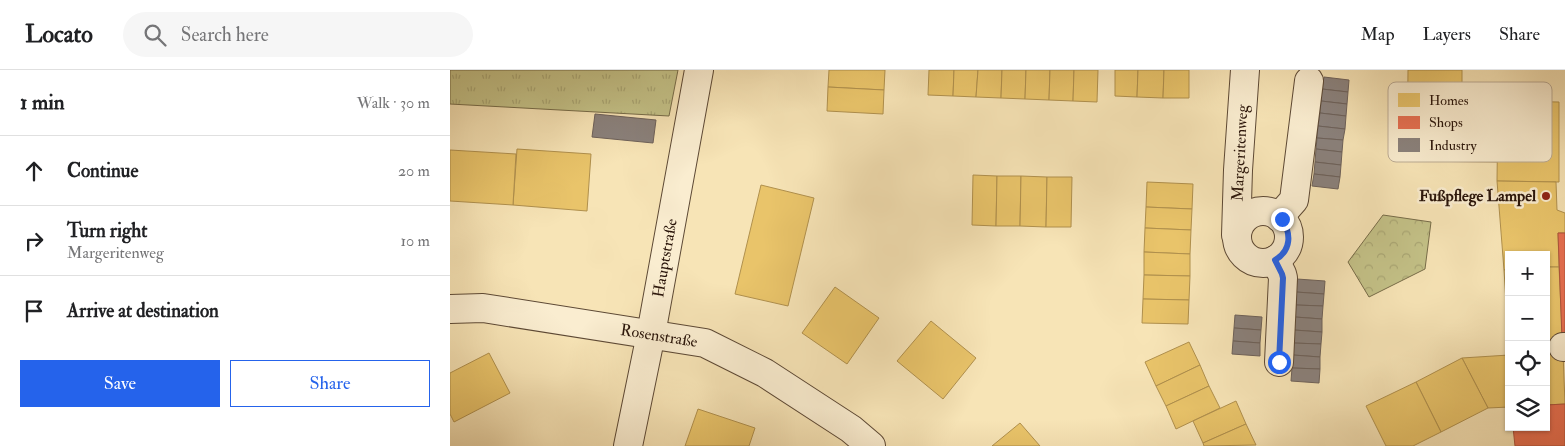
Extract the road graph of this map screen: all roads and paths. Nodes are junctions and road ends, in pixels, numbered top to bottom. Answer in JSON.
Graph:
{"nodes":[{"id":1,"x":699,"y":70,"type":"edge"},
{"id":2,"x":1245,"y":70,"type":"edge"},
{"id":3,"x":1309,"y":81,"type":"dead end"},
{"id":4,"x":1279,"y":217,"type":"junction"},
{"id":5,"x":1236,"y":235,"type":"junction"},
{"id":6,"x":1275,"y":260,"type":"junction"},
{"id":7,"x":450,"y":309,"type":"edge"},
{"id":8,"x":651,"y":334,"type":"junction"},
{"id":9,"x":1279,"y":362,"type":"dead end"},
{"id":10,"x":628,"y":446,"type":"edge"},
{"id":11,"x":871,"y":446,"type":"edge"}],
"edges":[{"from":1,"to":8,"type":"street","name":"Hauptstraße"},
{"from":2,"to":5,"type":"street","name":"Margeritenweg"},
{"from":3,"to":4,"type":"street"},
{"from":4,"to":5,"type":"street","name":"Margeritenweg"},
{"from":4,"to":6,"type":"street"},
{"from":5,"to":6,"type":"street","name":"Margeritenweg"},
{"from":6,"to":9,"type":"street"},
{"from":7,"to":8,"type":"street","name":"Rosenstraße"},
{"from":8,"to":10,"type":"street","name":"Hauptstraße"},
{"from":8,"to":11,"type":"street","name":"Rosenstraße"}]}
